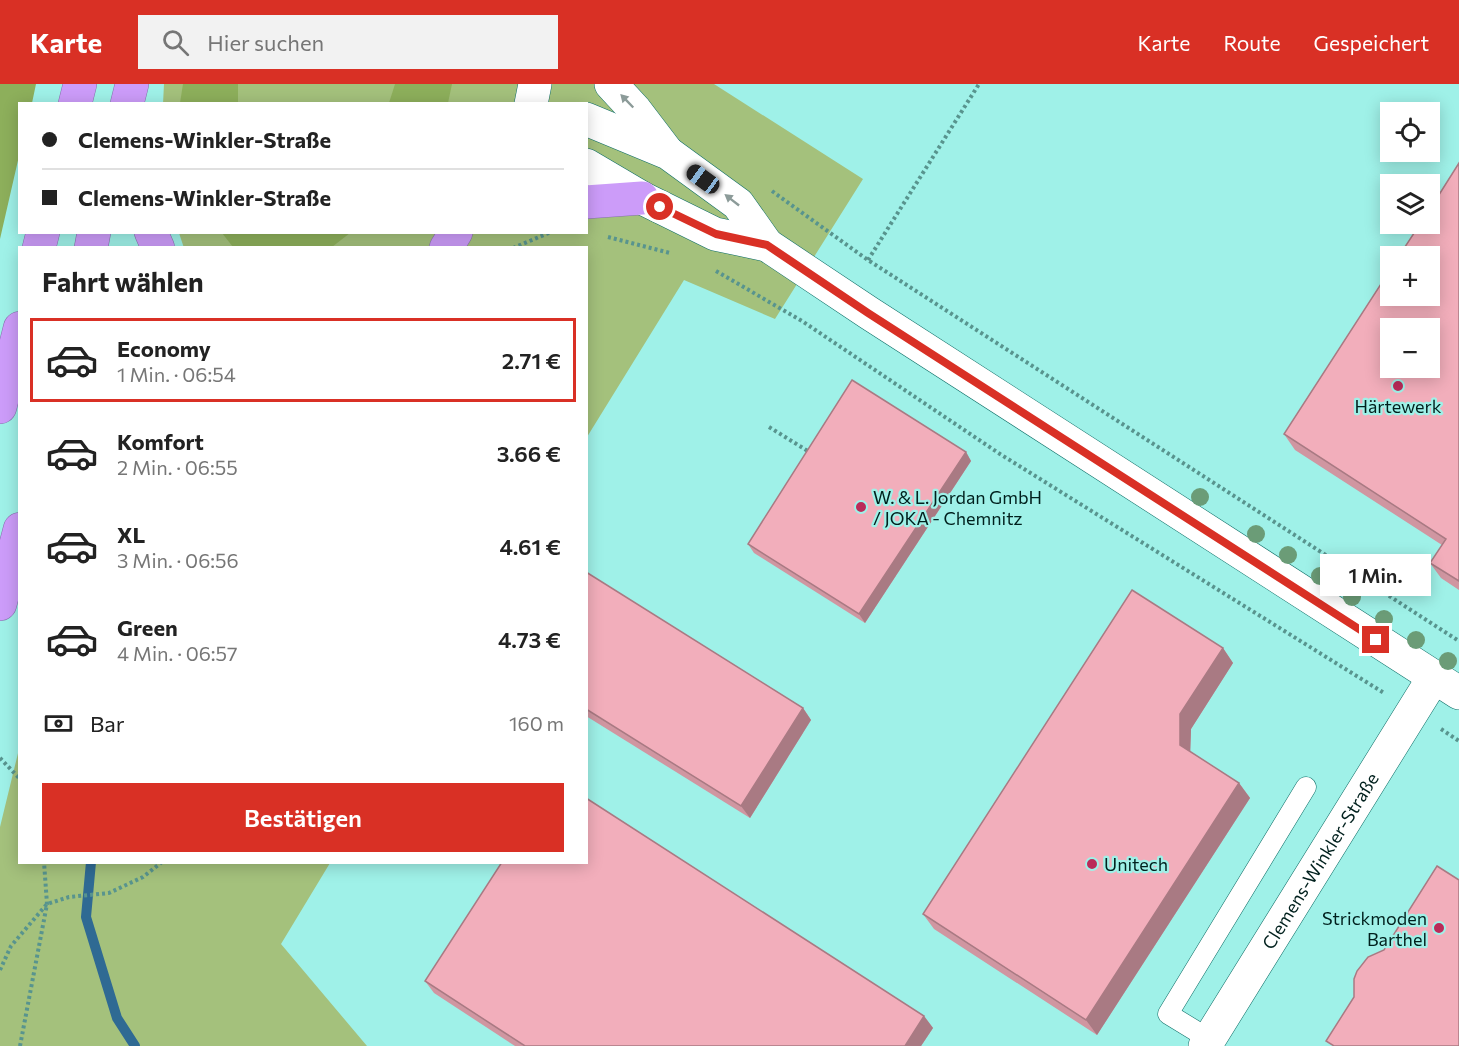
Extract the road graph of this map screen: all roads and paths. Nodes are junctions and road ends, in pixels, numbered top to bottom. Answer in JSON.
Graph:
{"nodes":[{"id":1,"x":132,"y":84,"type":"edge"},
{"id":2,"x":535,"y":84,"type":"edge"},
{"id":3,"x":611,"y":84,"type":"edge"},
{"id":4,"x":979,"y":84,"type":"edge"},
{"id":5,"x":128,"y":102,"type":"edge"},
{"id":6,"x":531,"y":102,"type":"edge"},
{"id":7,"x":588,"y":120,"type":"edge"},
{"id":8,"x":668,"y":153,"type":"junction"},
{"id":9,"x":588,"y":166,"type":"edge"},
{"id":10,"x":765,"y":185,"type":"dead end"},
{"id":11,"x":642,"y":198,"type":"junction"},
{"id":12,"x":588,"y":202,"type":"edge"},
{"id":13,"x":546,"y":234,"type":"edge"},
{"id":14,"x":597,"y":234,"type":"dead end"},
{"id":15,"x":767,"y":245,"type":"junction"},
{"id":16,"x":518,"y":246,"type":"edge"},
{"id":17,"x":673,"y":253,"type":"dead end"},
{"id":18,"x":868,"y":260,"type":"junction"},
{"id":19,"x":715,"y":270,"type":"dead end"},
{"id":20,"x":18,"y":336,"type":"edge"},
{"id":21,"x":0,"y":407,"type":"edge"},
{"id":22,"x":769,"y":427,"type":"dead end"},
{"id":23,"x":814,"y":455,"type":"edge"},
{"id":24,"x":18,"y":536,"type":"edge"},
{"id":25,"x":0,"y":604,"type":"edge"},
{"id":26,"x":1459,"y":641,"type":"edge"},
{"id":27,"x":1446,"y":685,"type":"edge"},
{"id":28,"x":1412,"y":711,"type":"junction"},
{"id":29,"x":1459,"y":741,"type":"edge"},
{"id":30,"x":0,"y":758,"type":"edge"},
{"id":31,"x":18,"y":777,"type":"edge"},
{"id":32,"x":1306,"y":787,"type":"dead end"},
{"id":33,"x":44,"y":864,"type":"edge"},
{"id":34,"x":159,"y":864,"type":"edge"},
{"id":35,"x":47,"y":904,"type":"junction"},
{"id":36,"x":0,"y":970,"type":"edge"},
{"id":37,"x":1207,"y":1042,"type":"edge"},
{"id":38,"x":20,"y":1046,"type":"edge"}],
"edges":[{"from":1,"to":5,"type":"highway"},
{"from":2,"to":6,"type":"street"},
{"from":8,"to":3,"type":"street","name":"Clemens-Winkler-Straße","one_way":true},
{"from":4,"to":18,"type":"path"},
{"from":7,"to":8,"type":"street","name":"Clemens-Winkler-Straße"},
{"from":15,"to":8,"type":"street","name":"Clemens-Winkler-Straße","one_way":true},
{"from":9,"to":11,"type":"street","name":"Clemens-Winkler-Straße"},
{"from":10,"to":18,"type":"path"},
{"from":11,"to":12,"type":"highway"},
{"from":11,"to":15,"type":"street","name":"Clemens-Winkler-Straße"},
{"from":13,"to":16,"type":"path"},
{"from":14,"to":17,"type":"path"},
{"from":15,"to":27,"type":"street","name":"Clemens-Winkler-Straße"},
{"from":18,"to":26,"type":"path"},
{"from":19,"to":28,"type":"path"},
{"from":20,"to":21,"type":"highway"},
{"from":22,"to":23,"type":"path"},
{"from":24,"to":25,"type":"highway"},
{"from":27,"to":28,"type":"street","name":"Clemens-Winkler-Straße"},
{"from":28,"to":29,"type":"path"},
{"from":28,"to":37,"type":"street","name":"Clemens-Winkler-Straße"},
{"from":30,"to":31,"type":"path"},
{"from":32,"to":37,"type":"lane"},
{"from":33,"to":35,"type":"path"},
{"from":34,"to":35,"type":"path"},
{"from":35,"to":36,"type":"path"},
{"from":35,"to":38,"type":"path"}]}
